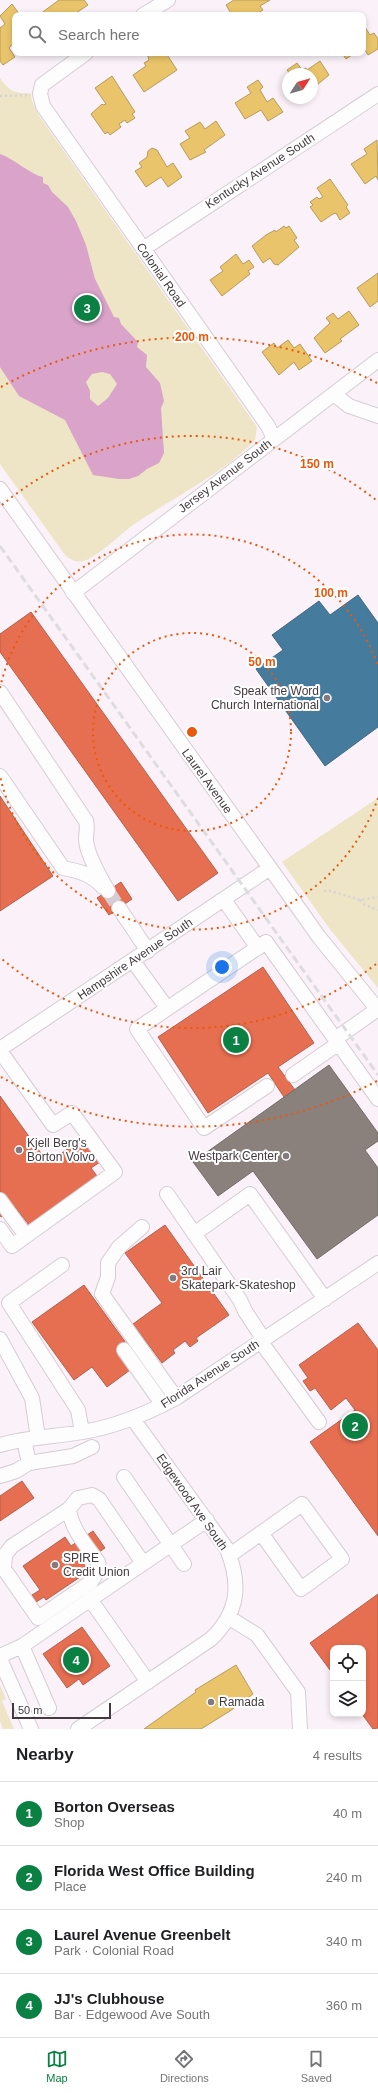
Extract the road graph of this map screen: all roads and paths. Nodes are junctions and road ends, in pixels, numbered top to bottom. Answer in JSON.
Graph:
{"nodes":[{"id":1,"x":168,"y":0,"type":"edge"},
{"id":2,"x":148,"y":12,"type":"edge"},
{"id":3,"x":82,"y":56,"type":"edge"},
{"id":4,"x":40,"y":94,"type":"junction"},
{"id":5,"x":378,"y":94,"type":"edge"},
{"id":6,"x":0,"y":96,"type":"edge"},
{"id":7,"x":143,"y":249,"type":"junction"},
{"id":8,"x":378,"y":360,"type":"edge"},
{"id":9,"x":334,"y":394,"type":"junction"},
{"id":10,"x":378,"y":416,"type":"edge"},
{"id":11,"x":274,"y":439,"type":"junction"},
{"id":12,"x":0,"y":489,"type":"edge"},
{"id":13,"x":73,"y":593,"type":"junction"},
{"id":14,"x":0,"y":692,"type":"edge"},
{"id":15,"x":0,"y":776,"type":"edge"},
{"id":16,"x":270,"y":868,"type":"junction"},
{"id":17,"x":324,"y":891,"type":"dead end"},
{"id":18,"x":378,"y":897,"type":"edge"},
{"id":19,"x":224,"y":900,"type":"junction"},
{"id":20,"x":360,"y":900,"type":"junction"},
{"id":21,"x":119,"y":908,"type":"tunnel mouth"},
{"id":22,"x":378,"y":910,"type":"edge"},
{"id":23,"x":258,"y":948,"type":"junction"},
{"id":24,"x":148,"y":951,"type":"junction"},
{"id":25,"x":133,"y":961,"type":"junction"},
{"id":26,"x":167,"y":1008,"type":"junction"},
{"id":27,"x":378,"y":1009,"type":"edge"},
{"id":28,"x":337,"y":1041,"type":"junction"},
{"id":29,"x":0,"y":1050,"type":"edge"},
{"id":30,"x":293,"y":1075,"type":"dead end"},
{"id":31,"x":267,"y":1086,"type":"dead end"},
{"id":32,"x":378,"y":1099,"type":"edge"},
{"id":33,"x":167,"y":1194,"type":"dead end"},
{"id":34,"x":0,"y":1200,"type":"edge"},
{"id":35,"x":142,"y":1227,"type":"dead end"},
{"id":36,"x":0,"y":1229,"type":"edge"},
{"id":37,"x":194,"y":1234,"type":"junction"},
{"id":38,"x":26,"y":1236,"type":"junction"},
{"id":39,"x":378,"y":1263,"type":"edge"},
{"id":40,"x":62,"y":1265,"type":"dead end"},
{"id":41,"x":325,"y":1299,"type":"junction"},
{"id":42,"x":0,"y":1339,"type":"edge"},
{"id":43,"x":262,"y":1341,"type":"junction"},
{"id":44,"x":124,"y":1350,"type":"dead end"},
{"id":45,"x":176,"y":1398,"type":"junction"},
{"id":46,"x":163,"y":1405,"type":"junction"},
{"id":47,"x":133,"y":1419,"type":"junction"},
{"id":48,"x":318,"y":1422,"type":"dead end"},
{"id":49,"x":82,"y":1432,"type":"junction"},
{"id":50,"x":31,"y":1439,"type":"junction"},
{"id":51,"x":0,"y":1445,"type":"edge"},
{"id":52,"x":92,"y":1447,"type":"dead end"},
{"id":53,"x":29,"y":1463,"type":"junction"},
{"id":54,"x":0,"y":1476,"type":"edge"},
{"id":55,"x":124,"y":1476,"type":"dead end"},
{"id":56,"x":69,"y":1509,"type":"junction"},
{"id":57,"x":207,"y":1520,"type":"junction"},
{"id":58,"x":261,"y":1533,"type":"junction"},
{"id":59,"x":171,"y":1544,"type":"junction"},
{"id":60,"x":230,"y":1555,"type":"junction"},
{"id":61,"x":143,"y":1563,"type":"junction"},
{"id":62,"x":184,"y":1564,"type":"dead end"},
{"id":63,"x":90,"y":1599,"type":"junction"},
{"id":64,"x":228,"y":1617,"type":"junction"},
{"id":65,"x":42,"y":1624,"type":"junction"},
{"id":66,"x":22,"y":1646,"type":"junction"},
{"id":67,"x":0,"y":1656,"type":"edge"},
{"id":68,"x":0,"y":1659,"type":"edge"},
{"id":69,"x":148,"y":1682,"type":"junction"},
{"id":70,"x":49,"y":1708,"type":"dead end"},
{"id":71,"x":31,"y":1729,"type":"edge"},
{"id":72,"x":78,"y":1729,"type":"edge"},
{"id":73,"x":300,"y":1729,"type":"edge"}],
"edges":[{"from":1,"to":2,"type":"street"},
{"from":3,"to":4,"type":"street"},
{"from":4,"to":6,"type":"path"},
{"from":4,"to":7,"type":"street","name":"Colonial Road"},
{"from":5,"to":7,"type":"street","name":"Kentucky Avenue South"},
{"from":7,"to":11,"type":"street","name":"Colonial Road"},
{"from":8,"to":9,"type":"street","name":"Jersey Avenue South"},
{"from":9,"to":10,"type":"street"},
{"from":9,"to":11,"type":"street","name":"Jersey Avenue South"},
{"from":11,"to":13,"type":"street","name":"Jersey Avenue South"},
{"from":12,"to":13,"type":"street","name":"Laurel Avenue"},
{"from":13,"to":16,"type":"street","name":"Laurel Avenue"},
{"from":14,"to":15,"type":"street"},
{"from":16,"to":19,"type":"street","name":"Hampshire Avenue South"},
{"from":16,"to":27,"type":"street","name":"Laurel Avenue"},
{"from":17,"to":20,"type":"path"},
{"from":18,"to":20,"type":"path"},
{"from":19,"to":23,"type":"street"},
{"from":19,"to":24,"type":"street","name":"Hampshire Avenue South"},
{"from":20,"to":22,"type":"path"},
{"from":21,"to":24,"type":"street"},
{"from":23,"to":26,"type":"street"},
{"from":23,"to":28,"type":"street"},
{"from":24,"to":25,"type":"street","name":"Hampshire Avenue South"},
{"from":25,"to":26,"type":"street"},
{"from":25,"to":29,"type":"street","name":"Hampshire Avenue South"},
{"from":26,"to":31,"type":"street"},
{"from":27,"to":28,"type":"street"},
{"from":28,"to":30,"type":"street"},
{"from":28,"to":32,"type":"street"},
{"from":29,"to":38,"type":"street"},
{"from":33,"to":37,"type":"street"},
{"from":34,"to":38,"type":"street"},
{"from":35,"to":45,"type":"street"},
{"from":36,"to":38,"type":"street"},
{"from":37,"to":41,"type":"street"},
{"from":37,"to":43,"type":"street"},
{"from":39,"to":41,"type":"street","name":"Florida Avenue South"},
{"from":40,"to":49,"type":"street"},
{"from":41,"to":43,"type":"street","name":"Florida Avenue South"},
{"from":42,"to":50,"type":"street"},
{"from":43,"to":45,"type":"street","name":"Florida Avenue South"},
{"from":43,"to":48,"type":"street"},
{"from":44,"to":46,"type":"street"},
{"from":45,"to":46,"type":"street","name":"Florida Avenue South"},
{"from":46,"to":47,"type":"street","name":"Florida Avenue South"},
{"from":47,"to":49,"type":"street","name":"Florida Avenue South"},
{"from":47,"to":57,"type":"street","name":"Edgewood Ave South"},
{"from":49,"to":50,"type":"street","name":"Florida Avenue South"},
{"from":50,"to":51,"type":"street","name":"Florida Avenue South"},
{"from":50,"to":53,"type":"street"},
{"from":52,"to":53,"type":"street"},
{"from":53,"to":54,"type":"street"},
{"from":55,"to":59,"type":"street"},
{"from":56,"to":61,"type":"street"},
{"from":56,"to":65,"type":"street"},
{"from":56,"to":65,"type":"street"},
{"from":57,"to":59,"type":"street"},
{"from":57,"to":60,"type":"street","name":"Edgewood Ave South"},
{"from":58,"to":58,"type":"street"},
{"from":58,"to":60,"type":"street"},
{"from":59,"to":61,"type":"street"},
{"from":59,"to":62,"type":"street"},
{"from":60,"to":64,"type":"street","name":"Edgewood Ave South"},
{"from":61,"to":63,"type":"street"},
{"from":63,"to":65,"type":"street"},
{"from":63,"to":69,"type":"street"},
{"from":64,"to":69,"type":"street","name":"Edgewood Ave South"},
{"from":64,"to":73,"type":"street"},
{"from":65,"to":66,"type":"street"},
{"from":66,"to":67,"type":"street"},
{"from":66,"to":70,"type":"street"},
{"from":68,"to":71,"type":"street"},
{"from":69,"to":72,"type":"street","name":"Edgewood Ave South"}]}
